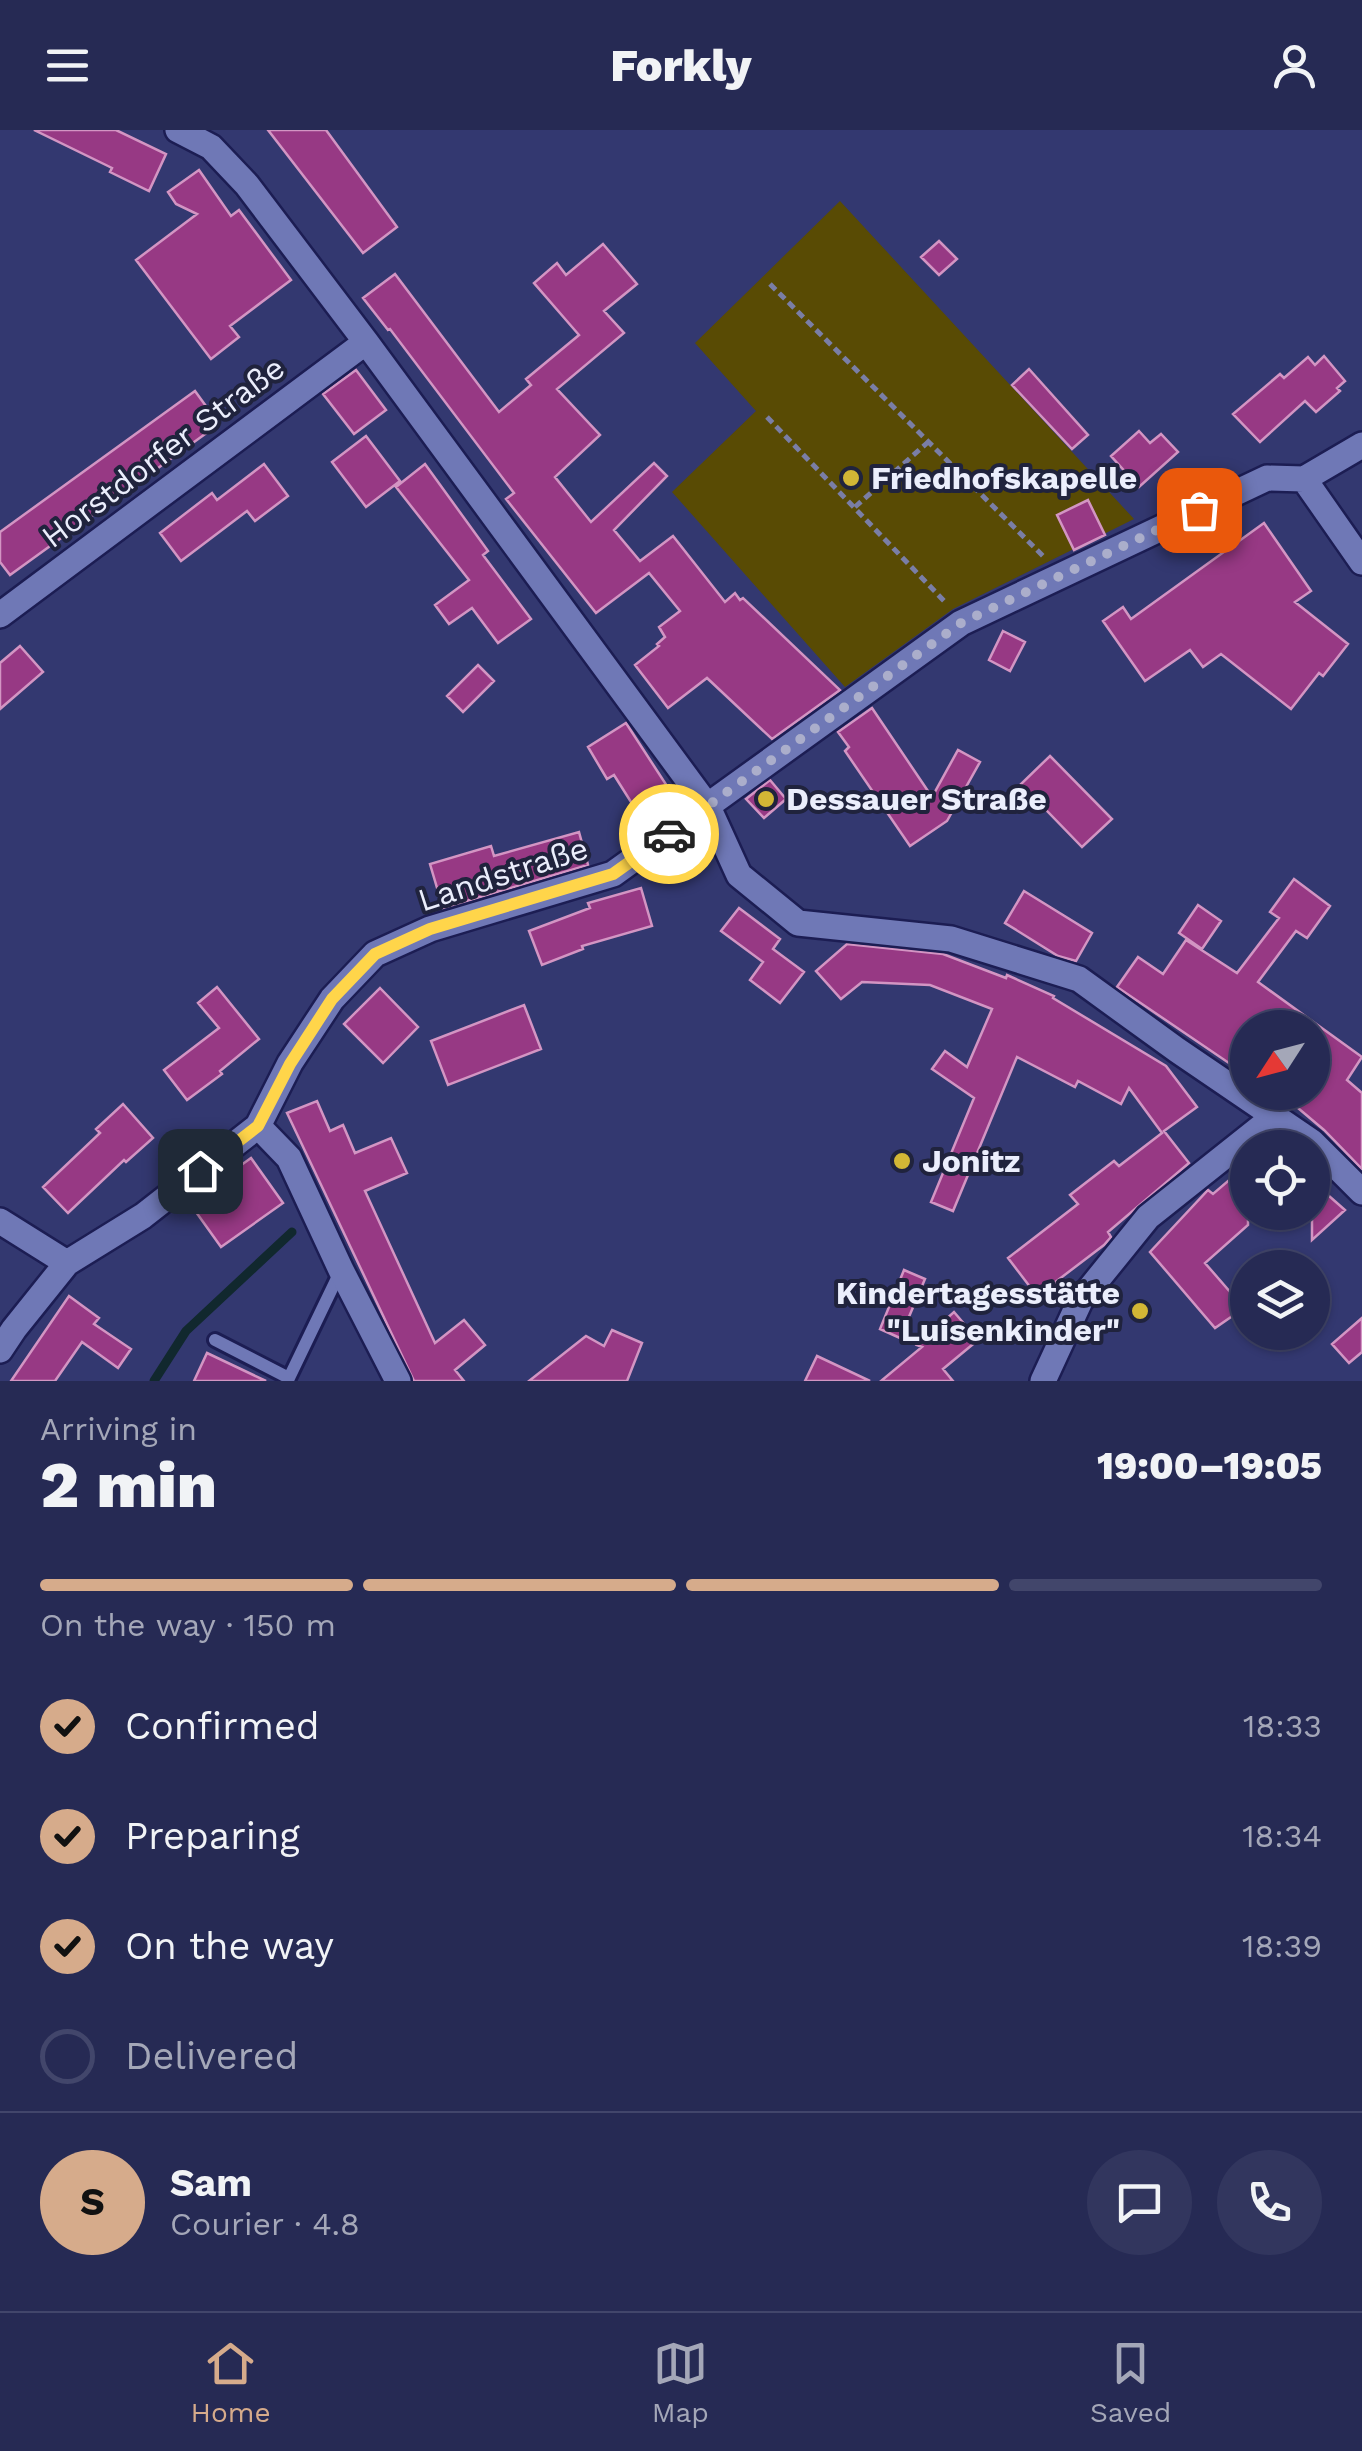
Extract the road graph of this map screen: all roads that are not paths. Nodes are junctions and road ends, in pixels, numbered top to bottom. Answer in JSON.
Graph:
{"nodes":[{"id":1,"x":178,"y":130,"type":"edge"},
{"id":2,"x":206,"y":138,"type":"edge"},
{"id":3,"x":366,"y":342,"type":"junction"},
{"id":4,"x":1362,"y":445,"type":"edge"},
{"id":5,"x":1304,"y":479,"type":"junction"},
{"id":6,"x":1362,"y":562,"type":"edge"},
{"id":7,"x":0,"y":615,"type":"edge"},
{"id":8,"x":708,"y":806,"type":"junction"},
{"id":9,"x":1275,"y":1116,"type":"junction"},
{"id":10,"x":258,"y":1126,"type":"junction"},
{"id":11,"x":1362,"y":1192,"type":"edge"},
{"id":12,"x":0,"y":1221,"type":"edge"},
{"id":13,"x":67,"y":1262,"type":"junction"},
{"id":14,"x":342,"y":1270,"type":"junction"},
{"id":15,"x":215,"y":1340,"type":"dead end"},
{"id":16,"x":0,"y":1350,"type":"edge"},
{"id":17,"x":398,"y":1381,"type":"edge"},
{"id":18,"x":1043,"y":1381,"type":"edge"}],
"edges":[{"from":1,"to":2,"type":"street"},
{"from":2,"to":3,"type":"street"},
{"from":3,"to":7,"type":"street","name":"Horstdorfer Straße"},
{"from":3,"to":8,"type":"street"},
{"from":4,"to":5,"type":"street"},
{"from":5,"to":6,"type":"street"},
{"from":5,"to":8,"type":"street","name":"Landstraße"},
{"from":8,"to":9,"type":"street"},
{"from":8,"to":10,"type":"street","name":"Landstraße"},
{"from":9,"to":11,"type":"street"},
{"from":9,"to":18,"type":"street"},
{"from":10,"to":13,"type":"street","name":"Landstraße"},
{"from":10,"to":14,"type":"street"},
{"from":12,"to":13,"type":"street"},
{"from":13,"to":16,"type":"street","name":"Landstraße"},
{"from":14,"to":15,"type":"lane"},
{"from":14,"to":17,"type":"street"}]}
